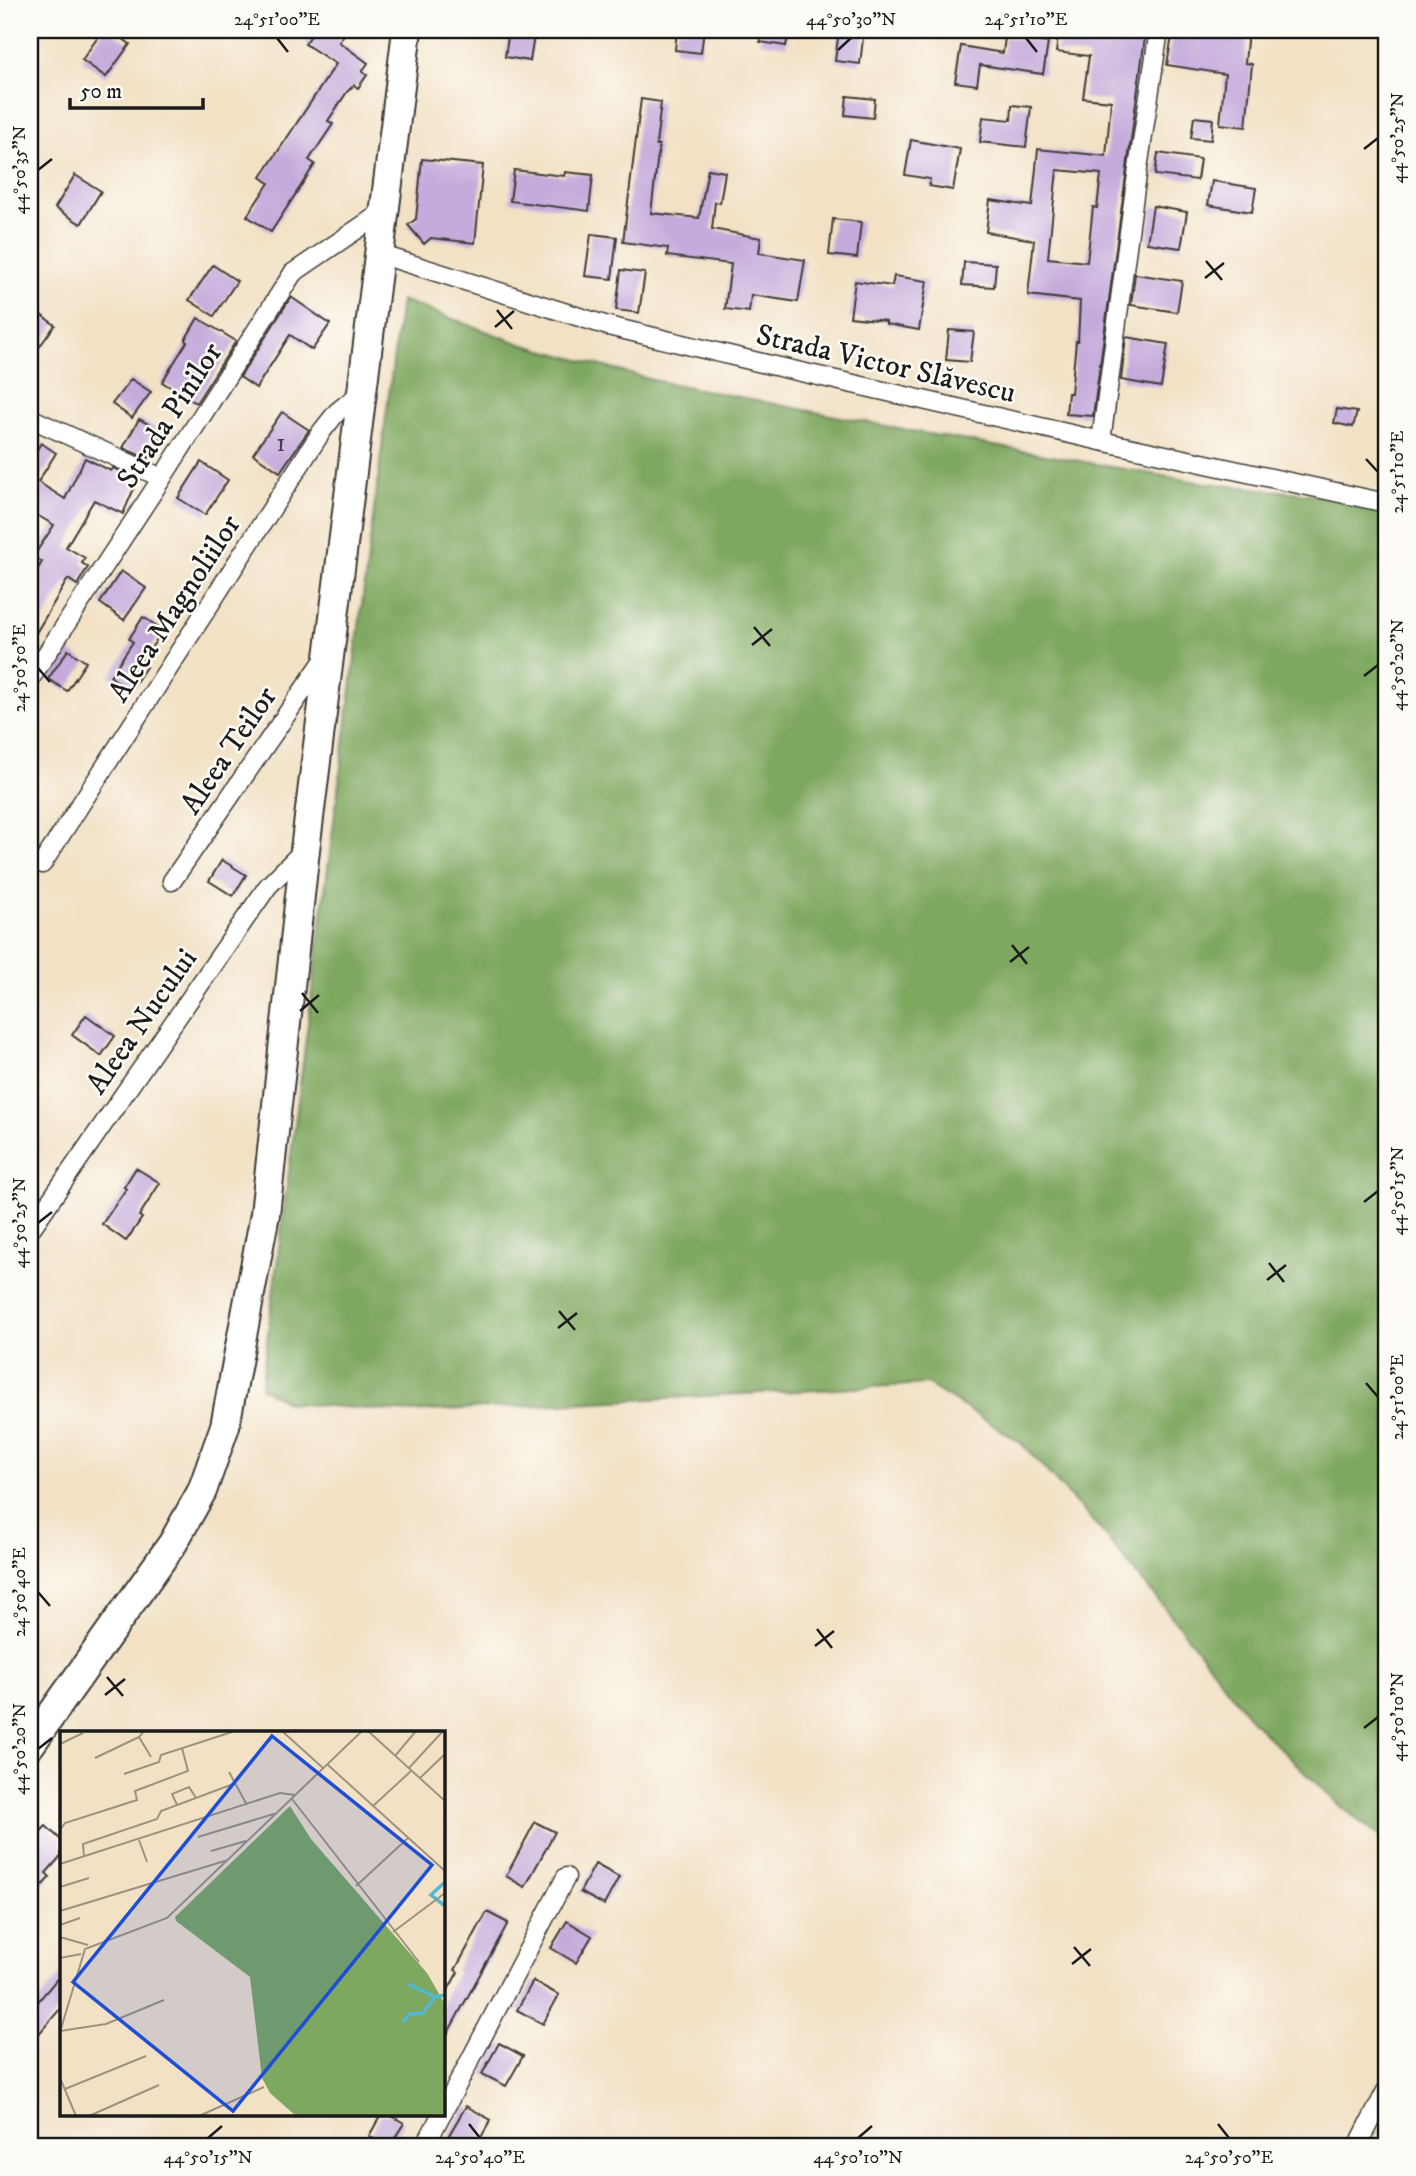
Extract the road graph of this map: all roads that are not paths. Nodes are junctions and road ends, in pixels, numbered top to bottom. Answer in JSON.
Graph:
{"nodes":[{"id":1,"x":407,"y":30,"type":"edge"},
{"id":2,"x":1159,"y":30,"type":"edge"},
{"id":3,"x":384,"y":211,"type":"junction"},
{"id":4,"x":379,"y":254,"type":"junction"},
{"id":5,"x":363,"y":390,"type":"junction"},
{"id":6,"x":30,"y":418,"type":"edge"},
{"id":7,"x":1101,"y":441,"type":"junction"},
{"id":8,"x":162,"y":478,"type":"junction"},
{"id":9,"x":1386,"y":503,"type":"edge"},
{"id":10,"x":330,"y":651,"type":"junction"},
{"id":11,"x":30,"y":679,"type":"edge"},
{"id":12,"x":305,"y":850,"type":"junction"},
{"id":13,"x":42,"y":864,"type":"dead end"},
{"id":14,"x":172,"y":881,"type":"dead end"},
{"id":15,"x":30,"y":1230,"type":"edge"},
{"id":16,"x":30,"y":1745,"type":"edge"},
{"id":17,"x":566,"y":1877,"type":"dead end"},
{"id":18,"x":1386,"y":2091,"type":"edge"},
{"id":19,"x":444,"y":2109,"type":"edge"},
{"id":20,"x":440,"y":2116,"type":"edge"},
{"id":21,"x":425,"y":2146,"type":"edge"},
{"id":22,"x":1358,"y":2146,"type":"edge"}],
"edges":[{"from":1,"to":3,"type":"main road"},
{"from":2,"to":7,"type":"street"},
{"from":3,"to":4,"type":"main road"},
{"from":3,"to":8,"type":"street","name":"Strada Pinilor"},
{"from":4,"to":5,"type":"main road"},
{"from":4,"to":7,"type":"street","name":"Strada Victor Slăvescu"},
{"from":5,"to":10,"type":"main road"},
{"from":5,"to":13,"type":"street","name":"Aleea Magnoliilor"},
{"from":6,"to":8,"type":"street"},
{"from":7,"to":9,"type":"street","name":"Strada Victor Slăvescu"},
{"from":8,"to":11,"type":"street","name":"Strada Pinilor"},
{"from":10,"to":12,"type":"main road"},
{"from":10,"to":14,"type":"street","name":"Aleea Teilor"},
{"from":12,"to":15,"type":"street","name":"Aleea Nucului"},
{"from":12,"to":16,"type":"main road"},
{"from":17,"to":19,"type":"street"},
{"from":18,"to":22,"type":"street"},
{"from":20,"to":21,"type":"street"}]}
